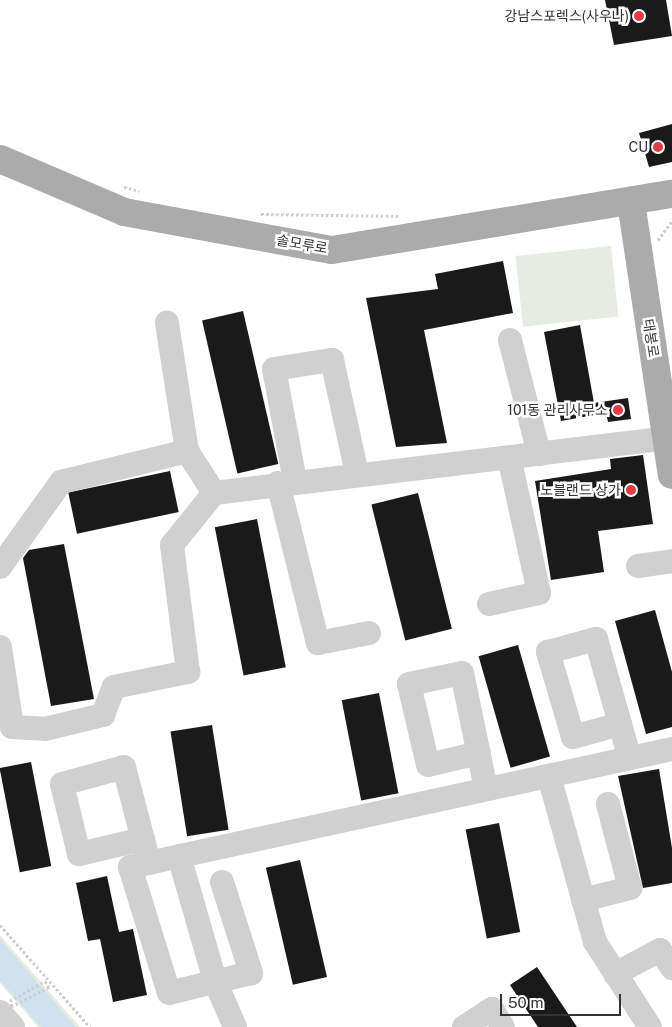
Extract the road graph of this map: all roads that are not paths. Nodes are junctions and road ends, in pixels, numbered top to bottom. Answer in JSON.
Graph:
{"nodes":[{"id":1,"x":0,"y":159,"type":"edge"},
{"id":2,"x":672,"y":194,"type":"edge"},
{"id":3,"x":631,"y":202,"type":"junction"},
{"id":4,"x":167,"y":324,"type":"dead end"},
{"id":5,"x":510,"y":340,"type":"dead end"},
{"id":6,"x":666,"y":438,"type":"junction"},
{"id":7,"x":187,"y":451,"type":"junction"},
{"id":8,"x":539,"y":454,"type":"junction"},
{"id":9,"x":509,"y":457,"type":"junction"},
{"id":10,"x":357,"y":474,"type":"junction"},
{"id":11,"x":672,"y":475,"type":"edge"},
{"id":12,"x":286,"y":482,"type":"junction"},
{"id":13,"x":214,"y":493,"type":"junction"},
{"id":14,"x":672,"y":561,"type":"edge"},
{"id":15,"x":638,"y":566,"type":"dead end"},
{"id":16,"x":0,"y":567,"type":"edge"},
{"id":17,"x":489,"y":604,"type":"dead end"},
{"id":18,"x":369,"y":633,"type":"dead end"},
{"id":19,"x":0,"y":647,"type":"edge"},
{"id":20,"x":620,"y":724,"type":"dead end"},
{"id":21,"x":672,"y":749,"type":"edge"},
{"id":22,"x":478,"y":754,"type":"dead end"},
{"id":23,"x":630,"y":758,"type":"junction"},
{"id":24,"x":549,"y":776,"type":"junction"},
{"id":25,"x":486,"y":789,"type":"junction"},
{"id":26,"x":608,"y":804,"type":"dead end"},
{"id":27,"x":142,"y":839,"type":"dead end"},
{"id":28,"x":179,"y":856,"type":"junction"},
{"id":29,"x":148,"y":863,"type":"junction"},
{"id":30,"x":222,"y":882,"type":"dead end"},
{"id":31,"x":583,"y":900,"type":"junction"},
{"id":32,"x":672,"y":968,"type":"edge"},
{"id":33,"x":615,"y":974,"type":"junction"},
{"id":34,"x":216,"y":982,"type":"junction"},
{"id":35,"x":0,"y":1012,"type":"edge"},
{"id":36,"x":13,"y":1027,"type":"edge"},
{"id":37,"x":235,"y":1027,"type":"edge"},
{"id":38,"x":464,"y":1027,"type":"edge"},
{"id":39,"x":503,"y":1027,"type":"edge"},
{"id":40,"x":650,"y":1027,"type":"edge"}],
"edges":[{"from":1,"to":3,"type":"main road","name":"솔모루로"},
{"from":2,"to":3,"type":"main road","name":"솔모루로"},
{"from":3,"to":6,"type":"main road","name":"태봉로"},
{"from":4,"to":7,"type":"street"},
{"from":5,"to":8,"type":"street"},
{"from":6,"to":8,"type":"street"},
{"from":6,"to":11,"type":"main road","name":"태봉로"},
{"from":7,"to":13,"type":"street"},
{"from":7,"to":16,"type":"street"},
{"from":8,"to":9,"type":"street"},
{"from":9,"to":10,"type":"street"},
{"from":9,"to":17,"type":"street"},
{"from":10,"to":12,"type":"street"},
{"from":10,"to":12,"type":"street"},
{"from":12,"to":13,"type":"street"},
{"from":12,"to":18,"type":"street"},
{"from":13,"to":19,"type":"street"},
{"from":14,"to":15,"type":"street"},
{"from":20,"to":23,"type":"street"},
{"from":21,"to":23,"type":"street"},
{"from":22,"to":25,"type":"street"},
{"from":23,"to":24,"type":"street"},
{"from":24,"to":25,"type":"street"},
{"from":24,"to":31,"type":"street"},
{"from":25,"to":28,"type":"street"},
{"from":26,"to":31,"type":"street"},
{"from":27,"to":29,"type":"street"},
{"from":28,"to":29,"type":"street"},
{"from":28,"to":34,"type":"street"},
{"from":29,"to":34,"type":"street"},
{"from":30,"to":34,"type":"street"},
{"from":31,"to":33,"type":"street"},
{"from":32,"to":33,"type":"street"},
{"from":33,"to":40,"type":"street"},
{"from":34,"to":37,"type":"street"},
{"from":35,"to":36,"type":"street"},
{"from":38,"to":39,"type":"street"}]}
